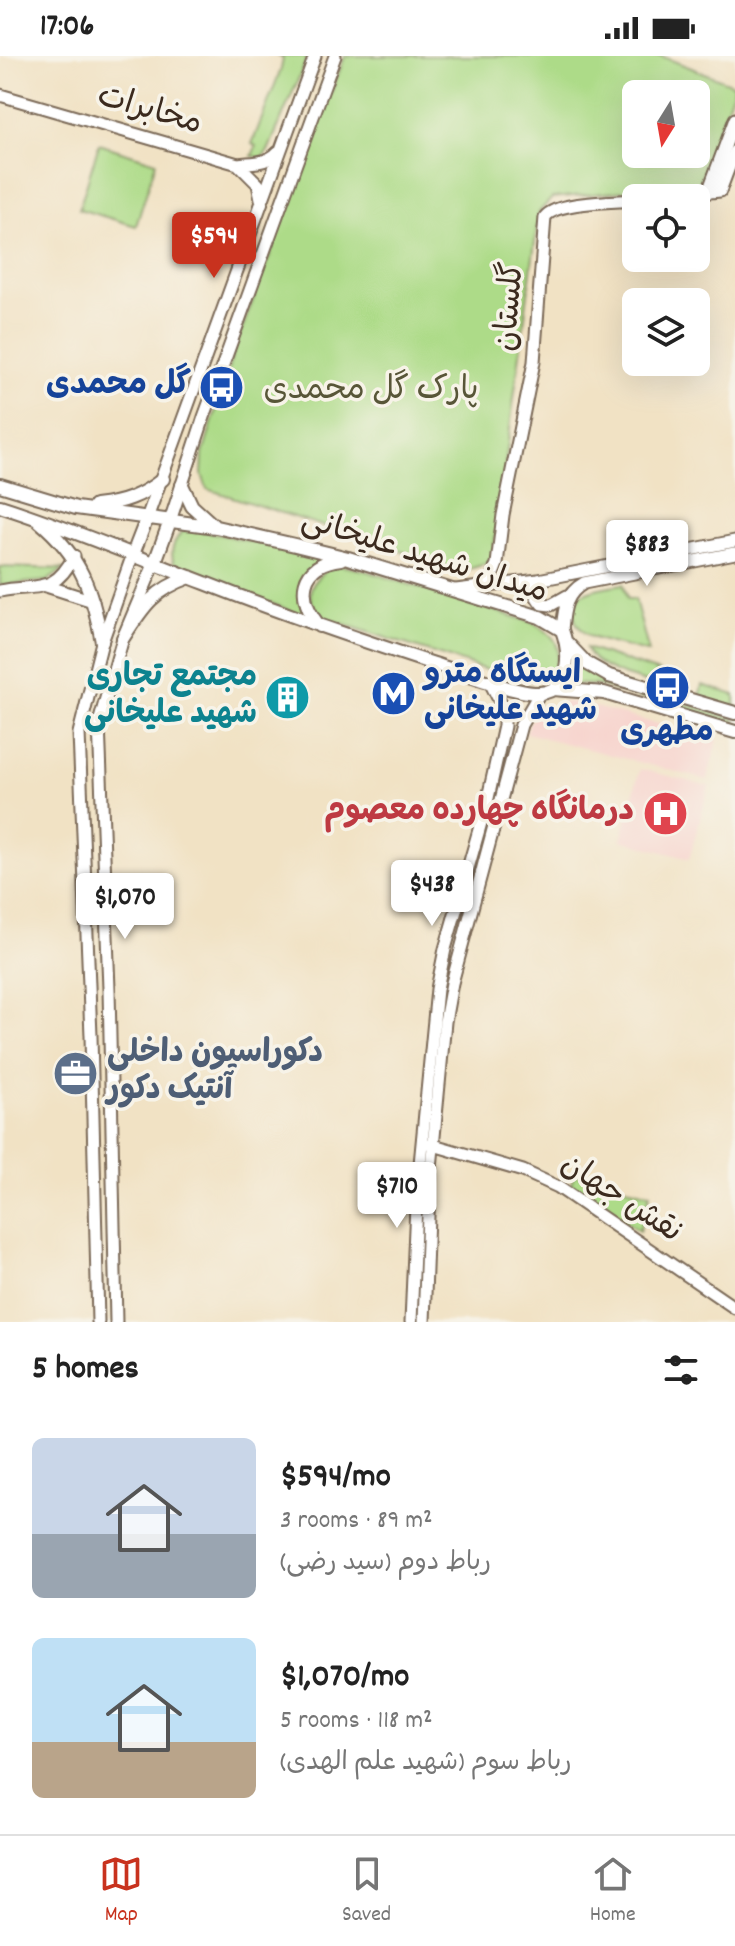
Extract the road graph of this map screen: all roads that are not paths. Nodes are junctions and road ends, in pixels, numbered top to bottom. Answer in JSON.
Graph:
{"nodes":[{"id":1,"x":315,"y":56,"type":"edge"},
{"id":2,"x":335,"y":56,"type":"edge"},
{"id":3,"x":0,"y":95,"type":"edge"},
{"id":4,"x":735,"y":119,"type":"edge"},
{"id":5,"x":281,"y":147,"type":"junction"},
{"id":6,"x":735,"y":151,"type":"edge"},
{"id":7,"x":238,"y":164,"type":"junction"},
{"id":8,"x":710,"y":191,"type":"edge"},
{"id":9,"x":714,"y":191,"type":"junction"},
{"id":10,"x":622,"y":201,"type":"edge"},
{"id":11,"x":261,"y":202,"type":"junction"},
{"id":12,"x":187,"y":412,"type":"junction"},
{"id":13,"x":204,"y":417,"type":"junction"},
{"id":14,"x":163,"y":479,"type":"junction"},
{"id":15,"x":0,"y":485,"type":"edge"},
{"id":16,"x":182,"y":485,"type":"junction"},
{"id":17,"x":0,"y":506,"type":"edge"},
{"id":18,"x":76,"y":508,"type":"junction"},
{"id":19,"x":34,"y":517,"type":"junction"},
{"id":20,"x":147,"y":518,"type":"junction"},
{"id":21,"x":170,"y":521,"type":"junction"},
{"id":22,"x":216,"y":527,"type":"junction"},
{"id":23,"x":69,"y":528,"type":"junction"},
{"id":24,"x":735,"y":541,"type":"edge"},
{"id":25,"x":735,"y":553,"type":"edge"},
{"id":26,"x":133,"y":554,"type":"junction"},
{"id":27,"x":74,"y":556,"type":"junction"},
{"id":28,"x":348,"y":558,"type":"junction"},
{"id":29,"x":155,"y":562,"type":"junction"},
{"id":30,"x":497,"y":564,"type":"junction"},
{"id":31,"x":190,"y":577,"type":"junction"},
{"id":32,"x":538,"y":580,"type":"junction"},
{"id":33,"x":515,"y":583,"type":"junction"},
{"id":34,"x":42,"y":585,"type":"junction"},
{"id":35,"x":488,"y":587,"type":"junction"},
{"id":36,"x":451,"y":590,"type":"junction"},
{"id":37,"x":0,"y":591,"type":"edge"},
{"id":38,"x":117,"y":595,"type":"junction"},
{"id":39,"x":569,"y":595,"type":"junction"},
{"id":40,"x":93,"y":601,"type":"junction"},
{"id":41,"x":136,"y":604,"type":"junction"},
{"id":42,"x":319,"y":627,"type":"junction"},
{"id":43,"x":562,"y":630,"type":"junction"},
{"id":44,"x":123,"y":638,"type":"junction"},
{"id":45,"x":102,"y":642,"type":"junction"},
{"id":46,"x":567,"y":643,"type":"junction"},
{"id":47,"x":490,"y":682,"type":"junction"},
{"id":48,"x":553,"y":689,"type":"junction"},
{"id":49,"x":539,"y":694,"type":"junction"},
{"id":50,"x":735,"y":713,"type":"edge"},
{"id":51,"x":735,"y":732,"type":"edge"},
{"id":52,"x":422,"y":1141,"type":"junction"},
{"id":53,"x":434,"y":1145,"type":"junction"},
{"id":54,"x":96,"y":1239,"type":"junction"},
{"id":55,"x":115,"y":1239,"type":"junction"},
{"id":56,"x":97,"y":1282,"type":"junction"},
{"id":57,"x":115,"y":1283,"type":"junction"},
{"id":58,"x":735,"y":1308,"type":"edge"},
{"id":59,"x":98,"y":1322,"type":"edge"},
{"id":60,"x":116,"y":1322,"type":"edge"},
{"id":61,"x":411,"y":1322,"type":"edge"},
{"id":62,"x":424,"y":1322,"type":"edge"}],
"edges":[{"from":1,"to":5,"type":"main road"},
{"from":2,"to":13,"type":"main road"},
{"from":3,"to":7,"type":"main road","name":"مخابرات"},
{"from":4,"to":9,"type":"main road"},
{"from":5,"to":7,"type":"main road"},
{"from":5,"to":11,"type":"main road"},
{"from":6,"to":9,"type":"main road"},
{"from":7,"to":11,"type":"main road"},
{"from":8,"to":9,"type":"main road"},
{"from":10,"to":30,"type":"main road","name":"گلستان"},
{"from":11,"to":12,"type":"main road"},
{"from":12,"to":13,"type":"main road"},
{"from":12,"to":14,"type":"main road"},
{"from":13,"to":16,"type":"main road"},
{"from":14,"to":18,"type":"main road"},
{"from":14,"to":20,"type":"main road"},
{"from":15,"to":18,"type":"main road","name":"میدان شهید علیخانی"},
{"from":16,"to":21,"type":"main road"},
{"from":16,"to":22,"type":"main road"},
{"from":17,"to":19,"type":"main road"},
{"from":18,"to":20,"type":"main road","name":"میدان شهید علیخانی"},
{"from":18,"to":23,"type":"main road"},
{"from":19,"to":23,"type":"main road"},
{"from":19,"to":27,"type":"main road"},
{"from":20,"to":21,"type":"main road","name":"میدان شهید علیخانی"},
{"from":20,"to":26,"type":"main road"},
{"from":21,"to":22,"type":"main road","name":"میدان شهید علیخانی"},
{"from":21,"to":29,"type":"main road"},
{"from":22,"to":28,"type":"main road","name":"میدان شهید علیخانی"},
{"from":23,"to":26,"type":"main road"},
{"from":24,"to":32,"type":"main road"},
{"from":25,"to":39,"type":"main road"},
{"from":26,"to":29,"type":"main road"},
{"from":26,"to":38,"type":"main road"},
{"from":27,"to":34,"type":"main road"},
{"from":27,"to":40,"type":"main road"},
{"from":28,"to":36,"type":"main road","name":"میدان شهید علیخانی"},
{"from":28,"to":42,"type":"main road"},
{"from":29,"to":31,"type":"main road"},
{"from":29,"to":41,"type":"main road"},
{"from":30,"to":33,"type":"main road"},
{"from":30,"to":35,"type":"main road"},
{"from":31,"to":42,"type":"main road"},
{"from":31,"to":44,"type":"main road"},
{"from":32,"to":33,"type":"main road"},
{"from":32,"to":39,"type":"main road"},
{"from":33,"to":35,"type":"main road"},
{"from":34,"to":37,"type":"main road"},
{"from":34,"to":40,"type":"main road"},
{"from":35,"to":36,"type":"main road"},
{"from":36,"to":43,"type":"main road","name":"میدان شهید علیخانی"},
{"from":38,"to":41,"type":"main road"},
{"from":38,"to":45,"type":"main road"},
{"from":39,"to":43,"type":"main road"},
{"from":40,"to":45,"type":"main road"},
{"from":41,"to":44,"type":"main road"},
{"from":42,"to":47,"type":"main road"},
{"from":43,"to":46,"type":"main road","name":"میدان شهید علیخانی"},
{"from":44,"to":55,"type":"main road"},
{"from":45,"to":54,"type":"main road"},
{"from":46,"to":48,"type":"main road","name":"میدان شهید علیخانی"},
{"from":46,"to":50,"type":"main road"},
{"from":47,"to":49,"type":"main road"},
{"from":47,"to":52,"type":"main road"},
{"from":48,"to":49,"type":"main road"},
{"from":48,"to":51,"type":"main road"},
{"from":49,"to":53,"type":"main road"},
{"from":52,"to":53,"type":"main road","name":"نقش جهان"},
{"from":52,"to":61,"type":"main road"},
{"from":53,"to":58,"type":"main road","name":"نقش جهان"},
{"from":53,"to":62,"type":"main road"},
{"from":54,"to":55,"type":"main road"},
{"from":54,"to":56,"type":"main road"},
{"from":55,"to":57,"type":"main road"},
{"from":56,"to":57,"type":"main road"},
{"from":56,"to":59,"type":"main road"},
{"from":57,"to":60,"type":"main road"}]}
